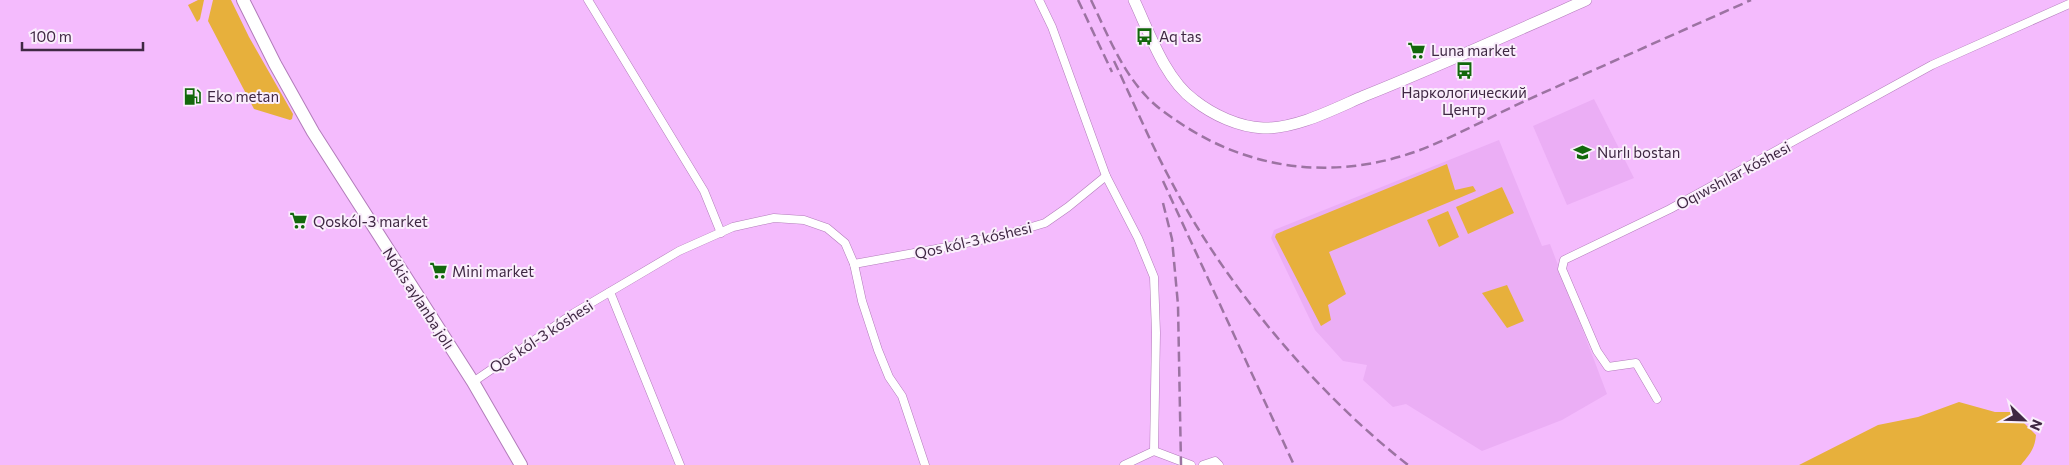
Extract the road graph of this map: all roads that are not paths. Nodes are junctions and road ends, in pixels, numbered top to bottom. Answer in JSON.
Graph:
{"nodes":[{"id":1,"x":243,"y":0,"type":"edge"},
{"id":2,"x":588,"y":0,"type":"edge"},
{"id":3,"x":1039,"y":0,"type":"edge"},
{"id":4,"x":1134,"y":0,"type":"edge"},
{"id":5,"x":1586,"y":0,"type":"edge"},
{"id":6,"x":2069,"y":4,"type":"edge"},
{"id":7,"x":1106,"y":176,"type":"junction"},
{"id":8,"x":721,"y":233,"type":"junction"},
{"id":9,"x":854,"y":264,"type":"junction"},
{"id":10,"x":610,"y":292,"type":"junction"},
{"id":11,"x":473,"y":382,"type":"junction"},
{"id":12,"x":1657,"y":399,"type":"dead end"},
{"id":13,"x":1154,"y":451,"type":"junction"},
{"id":14,"x":521,"y":465,"type":"edge"},
{"id":15,"x":680,"y":465,"type":"edge"},
{"id":16,"x":926,"y":465,"type":"edge"},
{"id":17,"x":1124,"y":465,"type":"edge"},
{"id":18,"x":1191,"y":465,"type":"edge"},
{"id":19,"x":1202,"y":465,"type":"edge"},
{"id":20,"x":1219,"y":465,"type":"edge"}],
"edges":[{"from":1,"to":11,"type":"main road","name":"Nókis aylanba jolı"},
{"from":2,"to":8,"type":"street"},
{"from":3,"to":7,"type":"street"},
{"from":4,"to":5,"type":"main road"},
{"from":6,"to":12,"type":"street","name":"Oqıwshılar kóshesi"},
{"from":7,"to":9,"type":"street","name":"Qos kól-3 kóshesi"},
{"from":7,"to":13,"type":"street"},
{"from":8,"to":9,"type":"street","name":"Qos kól-3 kóshesi"},
{"from":8,"to":10,"type":"street","name":"Qos kól-3 kóshesi"},
{"from":9,"to":16,"type":"street","name":"Qos kól-3 kóshesi"},
{"from":10,"to":11,"type":"street","name":"Qos kól-3 kóshesi"},
{"from":10,"to":15,"type":"street","name":"Qos kól-3 kóshesi"},
{"from":11,"to":14,"type":"main road","name":"Nókis aylanba jolı"},
{"from":13,"to":17,"type":"street"},
{"from":13,"to":18,"type":"street"},
{"from":19,"to":20,"type":"street"}]}
